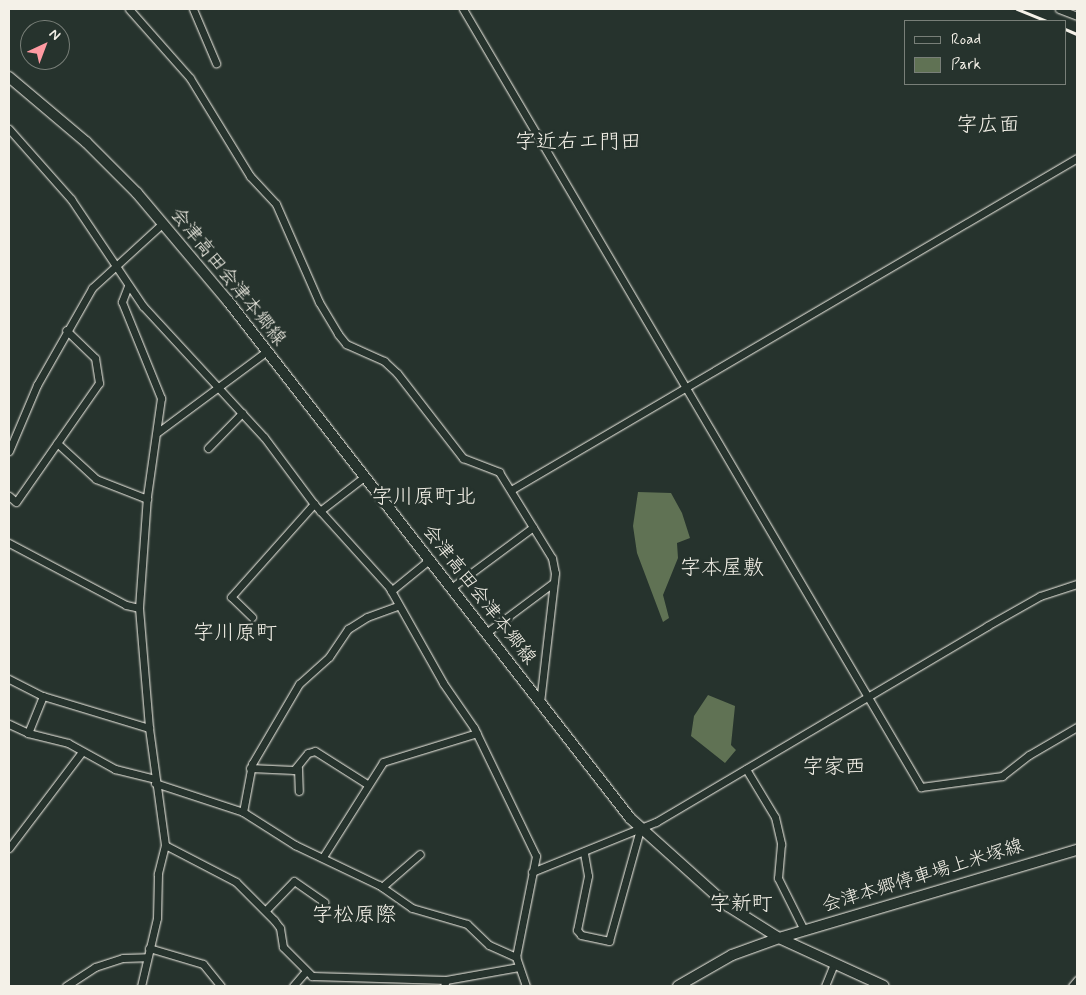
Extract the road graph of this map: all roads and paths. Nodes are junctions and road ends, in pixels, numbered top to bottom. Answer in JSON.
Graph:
{"nodes":[{"id":1,"x":129,"y":9,"type":"edge"},
{"id":2,"x":193,"y":9,"type":"edge"},
{"id":3,"x":463,"y":9,"type":"edge"},
{"id":4,"x":1059,"y":9,"type":"edge"},
{"id":5,"x":1077,"y":16,"type":"edge"},
{"id":6,"x":216,"y":63,"type":"dead end"},
{"id":7,"x":9,"y":77,"type":"edge"},
{"id":8,"x":9,"y":130,"type":"edge"},
{"id":9,"x":1077,"y":158,"type":"edge"},
{"id":10,"x":163,"y":223,"type":"junction"},
{"id":11,"x":114,"y":266,"type":"junction"},
{"id":12,"x":128,"y":286,"type":"junction"},
{"id":13,"x":66,"y":330,"type":"junction"},
{"id":14,"x":266,"y":351,"type":"junction"},
{"id":15,"x":686,"y":387,"type":"junction"},
{"id":16,"x":220,"y":389,"type":"junction"},
{"id":17,"x":242,"y":413,"type":"junction"},
{"id":18,"x":158,"y":432,"type":"junction"},
{"id":19,"x":57,"y":443,"type":"junction"},
{"id":20,"x":208,"y":448,"type":"dead end"},
{"id":21,"x":9,"y":452,"type":"edge"},
{"id":22,"x":364,"y":477,"type":"junction"},
{"id":23,"x":511,"y":490,"type":"junction"},
{"id":24,"x":9,"y":496,"type":"edge"},
{"id":25,"x":147,"y":499,"type":"junction"},
{"id":26,"x":314,"y":504,"type":"junction"},
{"id":27,"x":320,"y":511,"type":"junction"},
{"id":28,"x":533,"y":527,"type":"junction"},
{"id":29,"x":9,"y":543,"type":"edge"},
{"id":30,"x":429,"y":560,"type":"junction"},
{"id":31,"x":553,"y":583,"type":"junction"},
{"id":32,"x":1077,"y":584,"type":"edge"},
{"id":33,"x":451,"y":588,"type":"junction"},
{"id":34,"x":391,"y":590,"type":"junction"},
{"id":35,"x":398,"y":606,"type":"junction"},
{"id":36,"x":140,"y":608,"type":"junction"},
{"id":37,"x":252,"y":617,"type":"dead end"},
{"id":38,"x":486,"y":633,"type":"junction"},
{"id":39,"x":9,"y":679,"type":"edge"},
{"id":40,"x":43,"y":696,"type":"junction"},
{"id":41,"x":868,"y":698,"type":"junction"},
{"id":42,"x":540,"y":702,"type":"junction"},
{"id":43,"x":9,"y":724,"type":"edge"},
{"id":44,"x":1077,"y":727,"type":"edge"},
{"id":45,"x":149,"y":728,"type":"junction"},
{"id":46,"x":28,"y":733,"type":"junction"},
{"id":47,"x":477,"y":733,"type":"junction"},
{"id":48,"x":81,"y":753,"type":"junction"},
{"id":49,"x":250,"y":768,"type":"junction"},
{"id":50,"x":298,"y":768,"type":"junction"},
{"id":51,"x":746,"y":768,"type":"junction"},
{"id":52,"x":155,"y":781,"type":"junction"},
{"id":53,"x":367,"y":784,"type":"junction"},
{"id":54,"x":299,"y":791,"type":"dead end"},
{"id":55,"x":243,"y":812,"type":"junction"},
{"id":56,"x":640,"y":829,"type":"junction"},
{"id":57,"x":165,"y":845,"type":"junction"},
{"id":58,"x":9,"y":848,"type":"edge"},
{"id":59,"x":1077,"y":850,"type":"edge"},
{"id":60,"x":584,"y":853,"type":"junction"},
{"id":61,"x":420,"y":854,"type":"dead end"},
{"id":62,"x":322,"y":857,"type":"junction"},
{"id":63,"x":532,"y":872,"type":"junction"},
{"id":64,"x":382,"y":887,"type":"junction"},
{"id":65,"x":324,"y":902,"type":"dead end"},
{"id":66,"x":266,"y":910,"type":"junction"},
{"id":67,"x":804,"y":930,"type":"junction"},
{"id":68,"x":779,"y":938,"type":"junction"},
{"id":69,"x":150,"y":948,"type":"junction"},
{"id":70,"x":147,"y":957,"type":"junction"},
{"id":71,"x":516,"y":957,"type":"junction"},
{"id":72,"x":834,"y":964,"type":"junction"},
{"id":73,"x":519,"y":966,"type":"junction"},
{"id":74,"x":306,"y":971,"type":"junction"},
{"id":75,"x":1077,"y":980,"type":"edge"},
{"id":76,"x":693,"y":982,"type":"edge"},
{"id":77,"x":445,"y":983,"type":"edge"},
{"id":78,"x":66,"y":986,"type":"edge"},
{"id":79,"x":141,"y":986,"type":"edge"},
{"id":80,"x":221,"y":986,"type":"edge"},
{"id":81,"x":293,"y":986,"type":"edge"},
{"id":82,"x":526,"y":986,"type":"edge"},
{"id":83,"x":678,"y":986,"type":"edge"},
{"id":84,"x":825,"y":986,"type":"edge"},
{"id":85,"x":884,"y":986,"type":"edge"},
{"id":86,"x":1072,"y":986,"type":"edge"}],
"edges":[{"from":1,"to":23,"type":"street"},
{"from":2,"to":6,"type":"street"},
{"from":3,"to":15,"type":"street"},
{"from":4,"to":5,"type":"street"},
{"from":7,"to":10,"type":"main road","name":"会津高田会津本郷線"},
{"from":8,"to":11,"type":"street"},
{"from":9,"to":15,"type":"street"},
{"from":10,"to":11,"type":"street"},
{"from":10,"to":14,"type":"main road","name":"会津高田会津本郷線"},
{"from":11,"to":12,"type":"street"},
{"from":11,"to":13,"type":"street"},
{"from":12,"to":16,"type":"street"},
{"from":12,"to":18,"type":"street"},
{"from":13,"to":19,"type":"street"},
{"from":13,"to":21,"type":"street"},
{"from":14,"to":16,"type":"street"},
{"from":14,"to":22,"type":"main road","name":"会津高田会津本郷線"},
{"from":15,"to":23,"type":"street"},
{"from":15,"to":41,"type":"street"},
{"from":16,"to":17,"type":"street"},
{"from":16,"to":18,"type":"street"},
{"from":17,"to":20,"type":"street"},
{"from":17,"to":26,"type":"street"},
{"from":18,"to":25,"type":"street"},
{"from":19,"to":24,"type":"street"},
{"from":19,"to":25,"type":"street"},
{"from":22,"to":27,"type":"street"},
{"from":22,"to":30,"type":"main road","name":"会津高田会津本郷線"},
{"from":23,"to":28,"type":"street"},
{"from":25,"to":36,"type":"street"},
{"from":26,"to":27,"type":"street"},
{"from":26,"to":37,"type":"street"},
{"from":27,"to":34,"type":"street"},
{"from":28,"to":31,"type":"street"},
{"from":28,"to":33,"type":"street"},
{"from":29,"to":36,"type":"street"},
{"from":30,"to":33,"type":"main road","name":"会津高田会津本郷線"},
{"from":30,"to":34,"type":"street"},
{"from":31,"to":38,"type":"street"},
{"from":31,"to":42,"type":"street"},
{"from":32,"to":41,"type":"street"},
{"from":33,"to":38,"type":"main road","name":"会津高田会津本郷線"},
{"from":34,"to":35,"type":"street"},
{"from":35,"to":47,"type":"street"},
{"from":35,"to":49,"type":"street"},
{"from":36,"to":45,"type":"street"},
{"from":38,"to":42,"type":"main road","name":"会津高田会津本郷線"},
{"from":39,"to":40,"type":"street"},
{"from":40,"to":45,"type":"street"},
{"from":40,"to":46,"type":"street"},
{"from":41,"to":44,"type":"street"},
{"from":41,"to":51,"type":"street"},
{"from":42,"to":56,"type":"main road","name":"会津高田会津本郷線"},
{"from":43,"to":46,"type":"street"},
{"from":45,"to":52,"type":"street"},
{"from":46,"to":48,"type":"street"},
{"from":47,"to":53,"type":"street"},
{"from":47,"to":63,"type":"street"},
{"from":48,"to":52,"type":"street"},
{"from":48,"to":58,"type":"street"},
{"from":49,"to":50,"type":"street"},
{"from":49,"to":55,"type":"street"},
{"from":50,"to":53,"type":"street"},
{"from":50,"to":54,"type":"street"},
{"from":51,"to":56,"type":"street"},
{"from":51,"to":67,"type":"street"},
{"from":52,"to":55,"type":"street"},
{"from":52,"to":57,"type":"street"},
{"from":53,"to":62,"type":"street"},
{"from":55,"to":62,"type":"street"},
{"from":56,"to":60,"type":"street"},
{"from":56,"to":60,"type":"street"},
{"from":56,"to":68,"type":"main road","name":"会津高田会津本郷線"},
{"from":57,"to":66,"type":"street"},
{"from":57,"to":69,"type":"street"},
{"from":59,"to":67,"type":"main road","name":"会津本郷停車場上米塚線"},
{"from":60,"to":63,"type":"street"},
{"from":61,"to":64,"type":"street"},
{"from":62,"to":64,"type":"street"},
{"from":63,"to":71,"type":"street"},
{"from":64,"to":71,"type":"street"},
{"from":65,"to":66,"type":"street"},
{"from":66,"to":74,"type":"street"},
{"from":67,"to":68,"type":"main road","name":"会津本郷停車場上米塚線"},
{"from":68,"to":72,"type":"main road","name":"会津高田会津本郷線"},
{"from":68,"to":76,"type":"main road","name":"会津本郷停車場上米塚線"},
{"from":69,"to":70,"type":"street"},
{"from":69,"to":80,"type":"street"},
{"from":70,"to":78,"type":"street"},
{"from":70,"to":79,"type":"street"},
{"from":71,"to":73,"type":"street"},
{"from":72,"to":84,"type":"street"},
{"from":72,"to":85,"type":"main road","name":"会津高田会津本郷線"},
{"from":73,"to":77,"type":"street"},
{"from":73,"to":82,"type":"street"},
{"from":74,"to":77,"type":"street"},
{"from":74,"to":81,"type":"street"},
{"from":75,"to":86,"type":"street"},
{"from":76,"to":83,"type":"main road","name":"会津本郷停車場上米塚線"}]}
